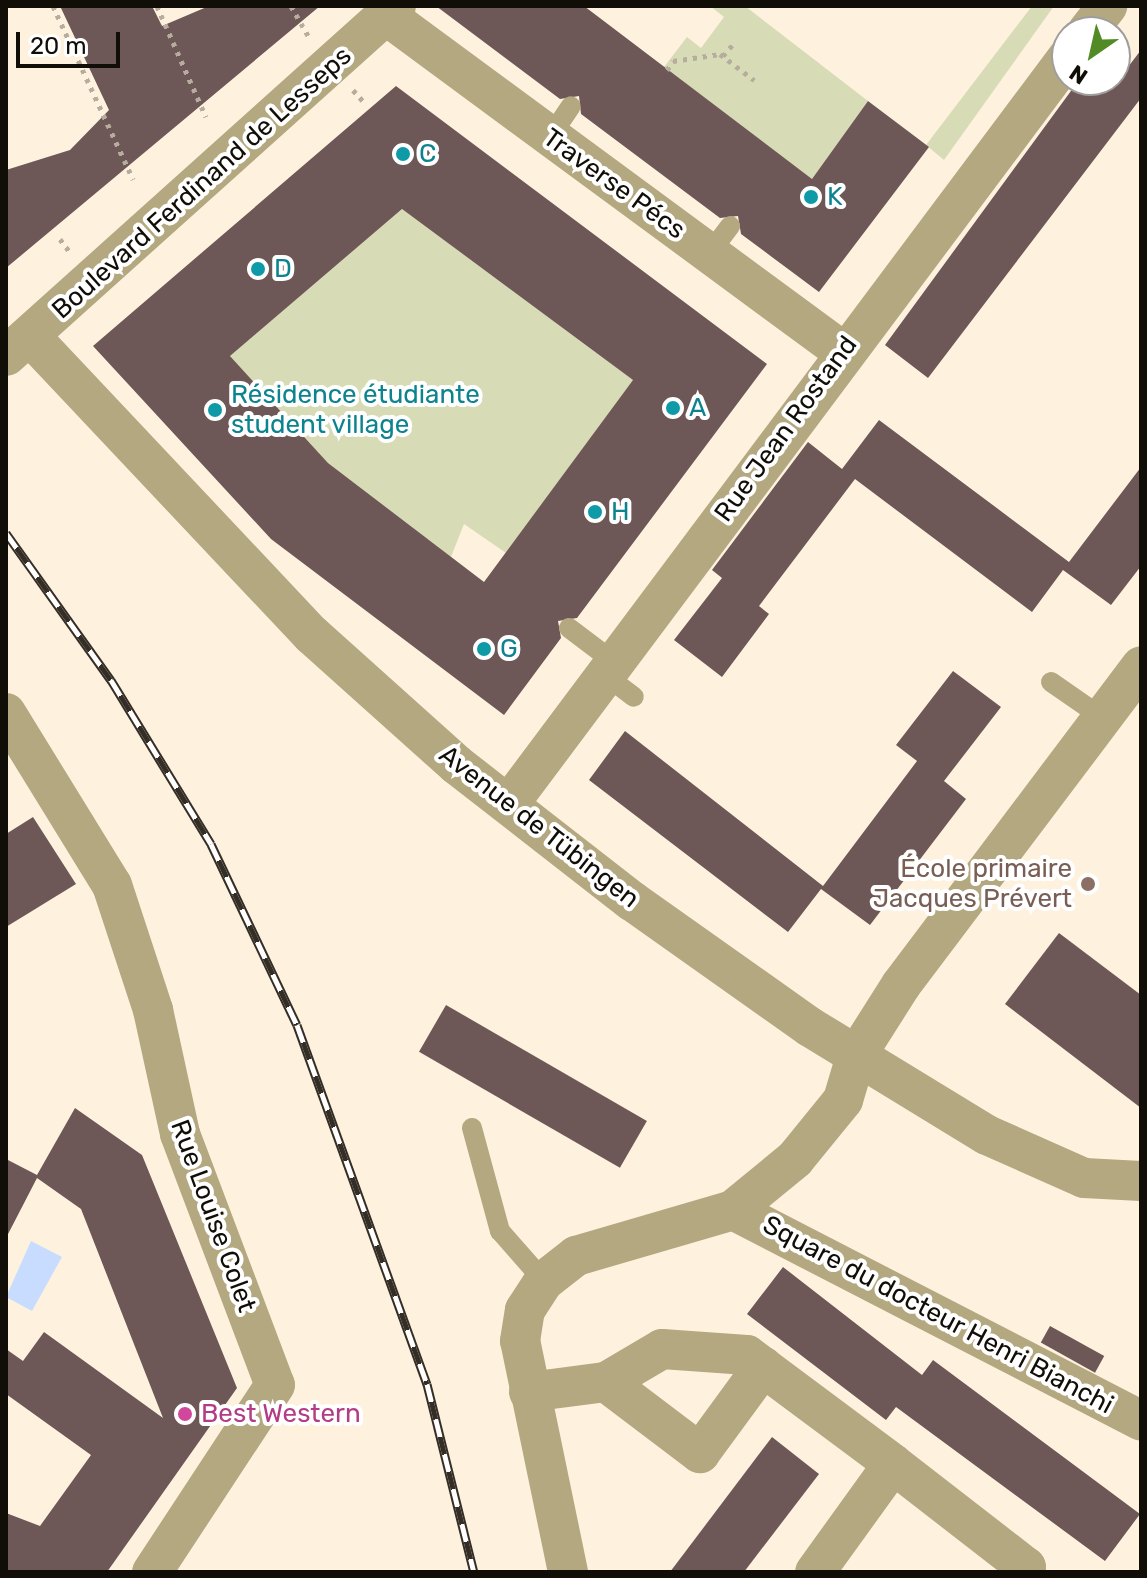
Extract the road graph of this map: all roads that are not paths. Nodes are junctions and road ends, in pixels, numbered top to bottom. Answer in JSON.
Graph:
{"nodes":[{"id":1,"x":391,"y":11,"type":"edge"},
{"id":2,"x":1051,"y":79,"type":"edge"},
{"id":3,"x":18,"y":346,"type":"edge"},
{"id":4,"x":842,"y":351,"type":"junction"},
{"id":5,"x":569,"y":628,"type":"dead end"},
{"id":6,"x":1141,"y":666,"type":"edge"},
{"id":7,"x":617,"y":678,"type":"junction"},
{"id":8,"x":1051,"y":682,"type":"dead end"},
{"id":9,"x":6,"y":713,"type":"edge"},
{"id":10,"x":1103,"y":718,"type":"junction"},
{"id":11,"x":509,"y":804,"type":"junction"},
{"id":12,"x":856,"y":1056,"type":"junction"},
{"id":13,"x":472,"y":1128,"type":"dead end"},
{"id":14,"x":1141,"y":1181,"type":"edge"},
{"id":15,"x":733,"y":1210,"type":"junction"},
{"id":16,"x":544,"y":1281,"type":"junction"},
{"id":17,"x":763,"y":1367,"type":"junction"},
{"id":18,"x":606,"y":1382,"type":"junction"},
{"id":19,"x":529,"y":1392,"type":"junction"},
{"id":20,"x":1141,"y":1421,"type":"edge"},
{"id":21,"x":893,"y":1464,"type":"junction"},
{"id":22,"x":152,"y":1572,"type":"edge"},
{"id":23,"x":568,"y":1572,"type":"edge"},
{"id":24,"x":815,"y":1572,"type":"edge"},
{"id":25,"x":1022,"y":1572,"type":"edge"}],
"edges":[{"from":1,"to":3,"type":"street","name":"Boulevard Ferdinand de Lesseps"},
{"from":1,"to":4,"type":"street","name":"Traverse Pécs"},
{"from":2,"to":4,"type":"street","name":"Rue Jean Rostand"},
{"from":3,"to":11,"type":"street","name":"Avenue de Tübingen"},
{"from":4,"to":7,"type":"street","name":"Rue Jean Rostand"},
{"from":5,"to":7,"type":"lane"},
{"from":6,"to":10,"type":"street"},
{"from":7,"to":11,"type":"street","name":"Rue Jean Rostand"},
{"from":8,"to":10,"type":"lane"},
{"from":9,"to":22,"type":"street","name":"Rue Louise Colet"},
{"from":10,"to":12,"type":"street"},
{"from":11,"to":12,"type":"street","name":"Avenue de Tübingen"},
{"from":12,"to":14,"type":"street","name":"Avenue de Tübingen"},
{"from":12,"to":15,"type":"street"},
{"from":13,"to":16,"type":"lane"},
{"from":15,"to":16,"type":"street"},
{"from":15,"to":20,"type":"street","name":"Square du docteur Henri Bianchi"},
{"from":16,"to":19,"type":"street"},
{"from":17,"to":18,"type":"street"},
{"from":17,"to":18,"type":"street"},
{"from":17,"to":21,"type":"street"},
{"from":18,"to":19,"type":"street"},
{"from":19,"to":23,"type":"street"},
{"from":21,"to":24,"type":"street"},
{"from":21,"to":25,"type":"street"}]}
